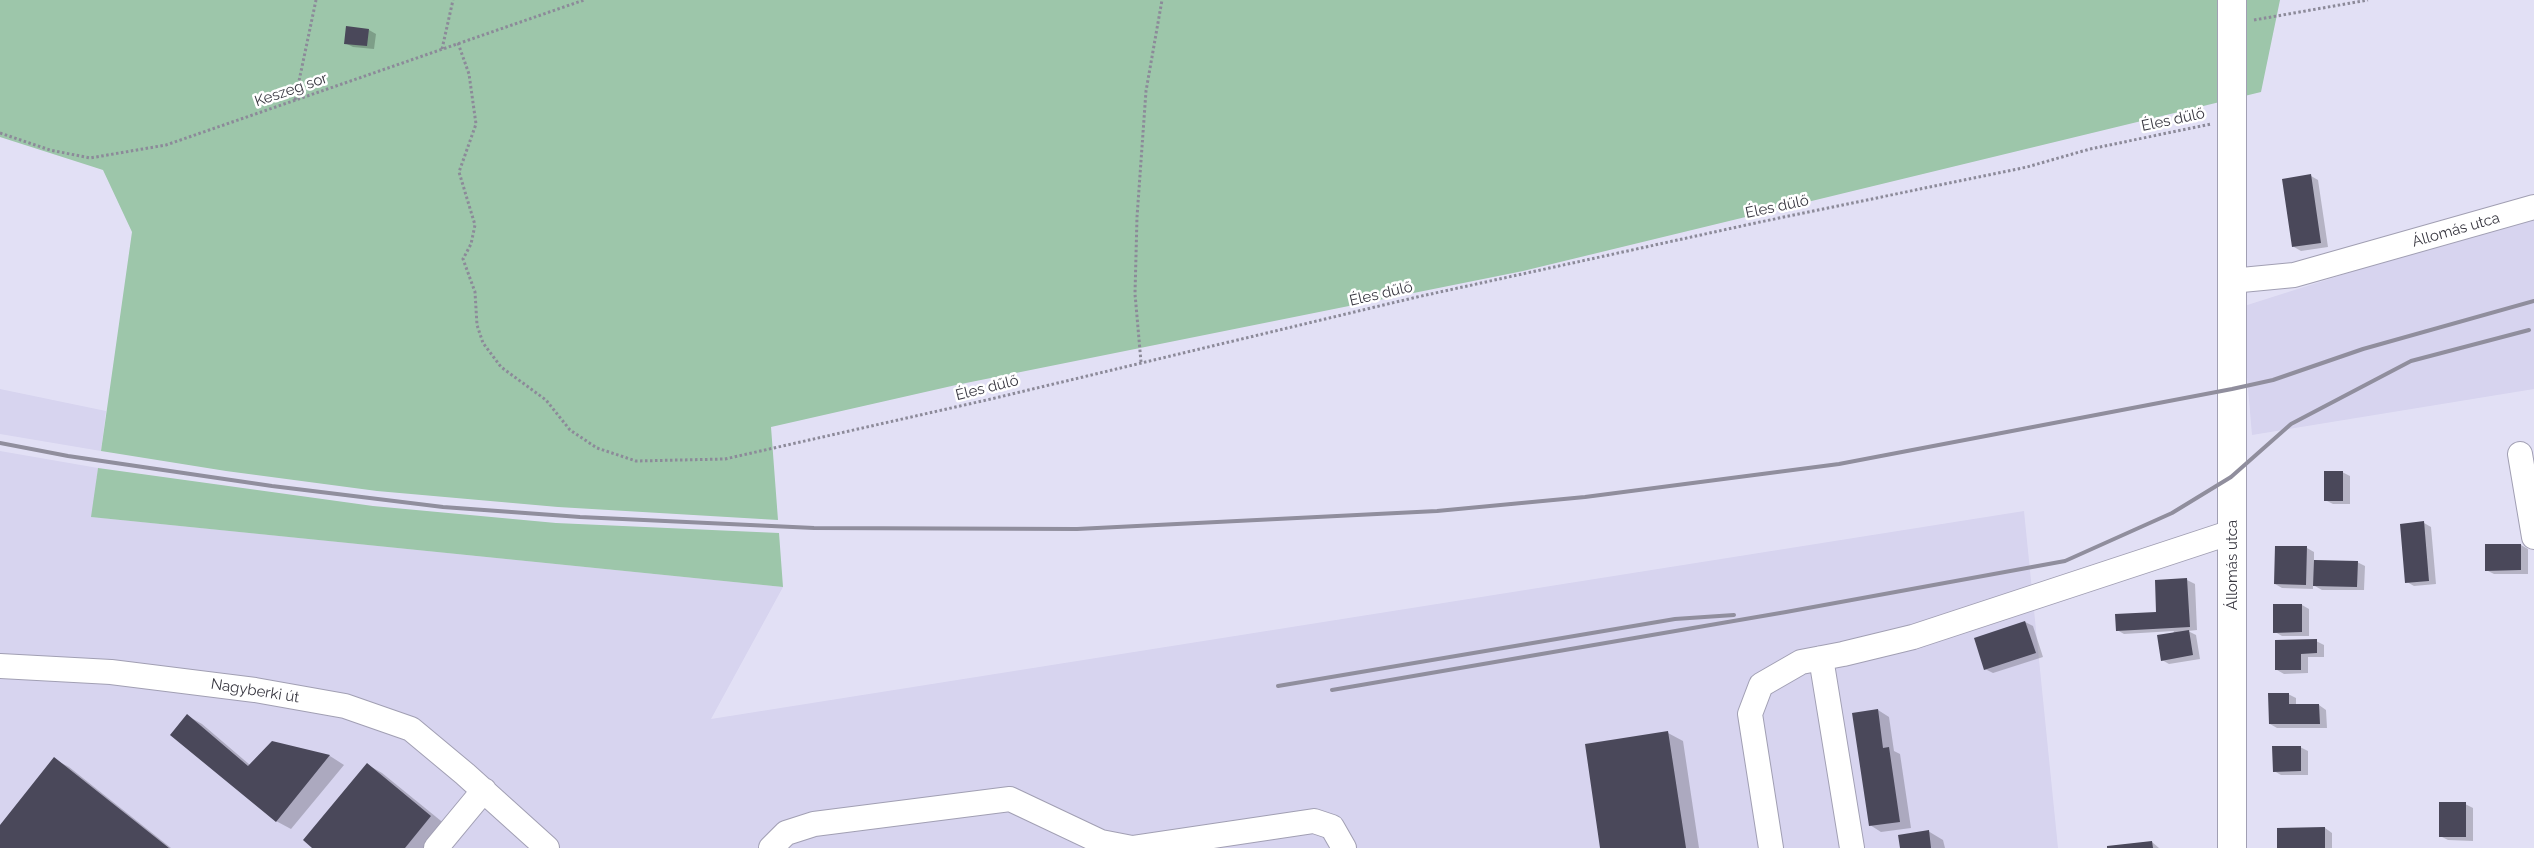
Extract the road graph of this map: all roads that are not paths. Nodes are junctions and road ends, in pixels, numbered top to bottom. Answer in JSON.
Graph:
{"nodes":[{"id":1,"x":2232,"y":12,"type":"edge"},
{"id":2,"x":2534,"y":208,"type":"edge"},
{"id":3,"x":2231,"y":281,"type":"junction"},
{"id":4,"x":2520,"y":454,"type":"dead end"},
{"id":5,"x":2232,"y":532,"type":"junction"},
{"id":6,"x":2534,"y":538,"type":"edge"},
{"id":7,"x":1821,"y":658,"type":"junction"},
{"id":8,"x":0,"y":666,"type":"edge"},
{"id":9,"x":484,"y":790,"type":"junction"},
{"id":10,"x":436,"y":848,"type":"edge"},
{"id":11,"x":546,"y":848,"type":"edge"},
{"id":12,"x":771,"y":848,"type":"edge"},
{"id":13,"x":1344,"y":848,"type":"edge"},
{"id":14,"x":1771,"y":848,"type":"edge"},
{"id":15,"x":1852,"y":848,"type":"edge"},
{"id":16,"x":2232,"y":848,"type":"edge"}],
"edges":[{"from":1,"to":3,"type":"main road","name":"Állomás utca"},
{"from":2,"to":3,"type":"street","name":"Állomás utca"},
{"from":3,"to":5,"type":"main road","name":"Állomás utca"},
{"from":4,"to":6,"type":"street"},
{"from":5,"to":7,"type":"street"},
{"from":5,"to":16,"type":"main road","name":"Állomás utca"},
{"from":7,"to":14,"type":"street"},
{"from":7,"to":15,"type":"street"},
{"from":8,"to":9,"type":"street","name":"Nagyberki út"},
{"from":9,"to":10,"type":"street"},
{"from":9,"to":11,"type":"street","name":"Nagyberki út"},
{"from":12,"to":13,"type":"street"}]}
